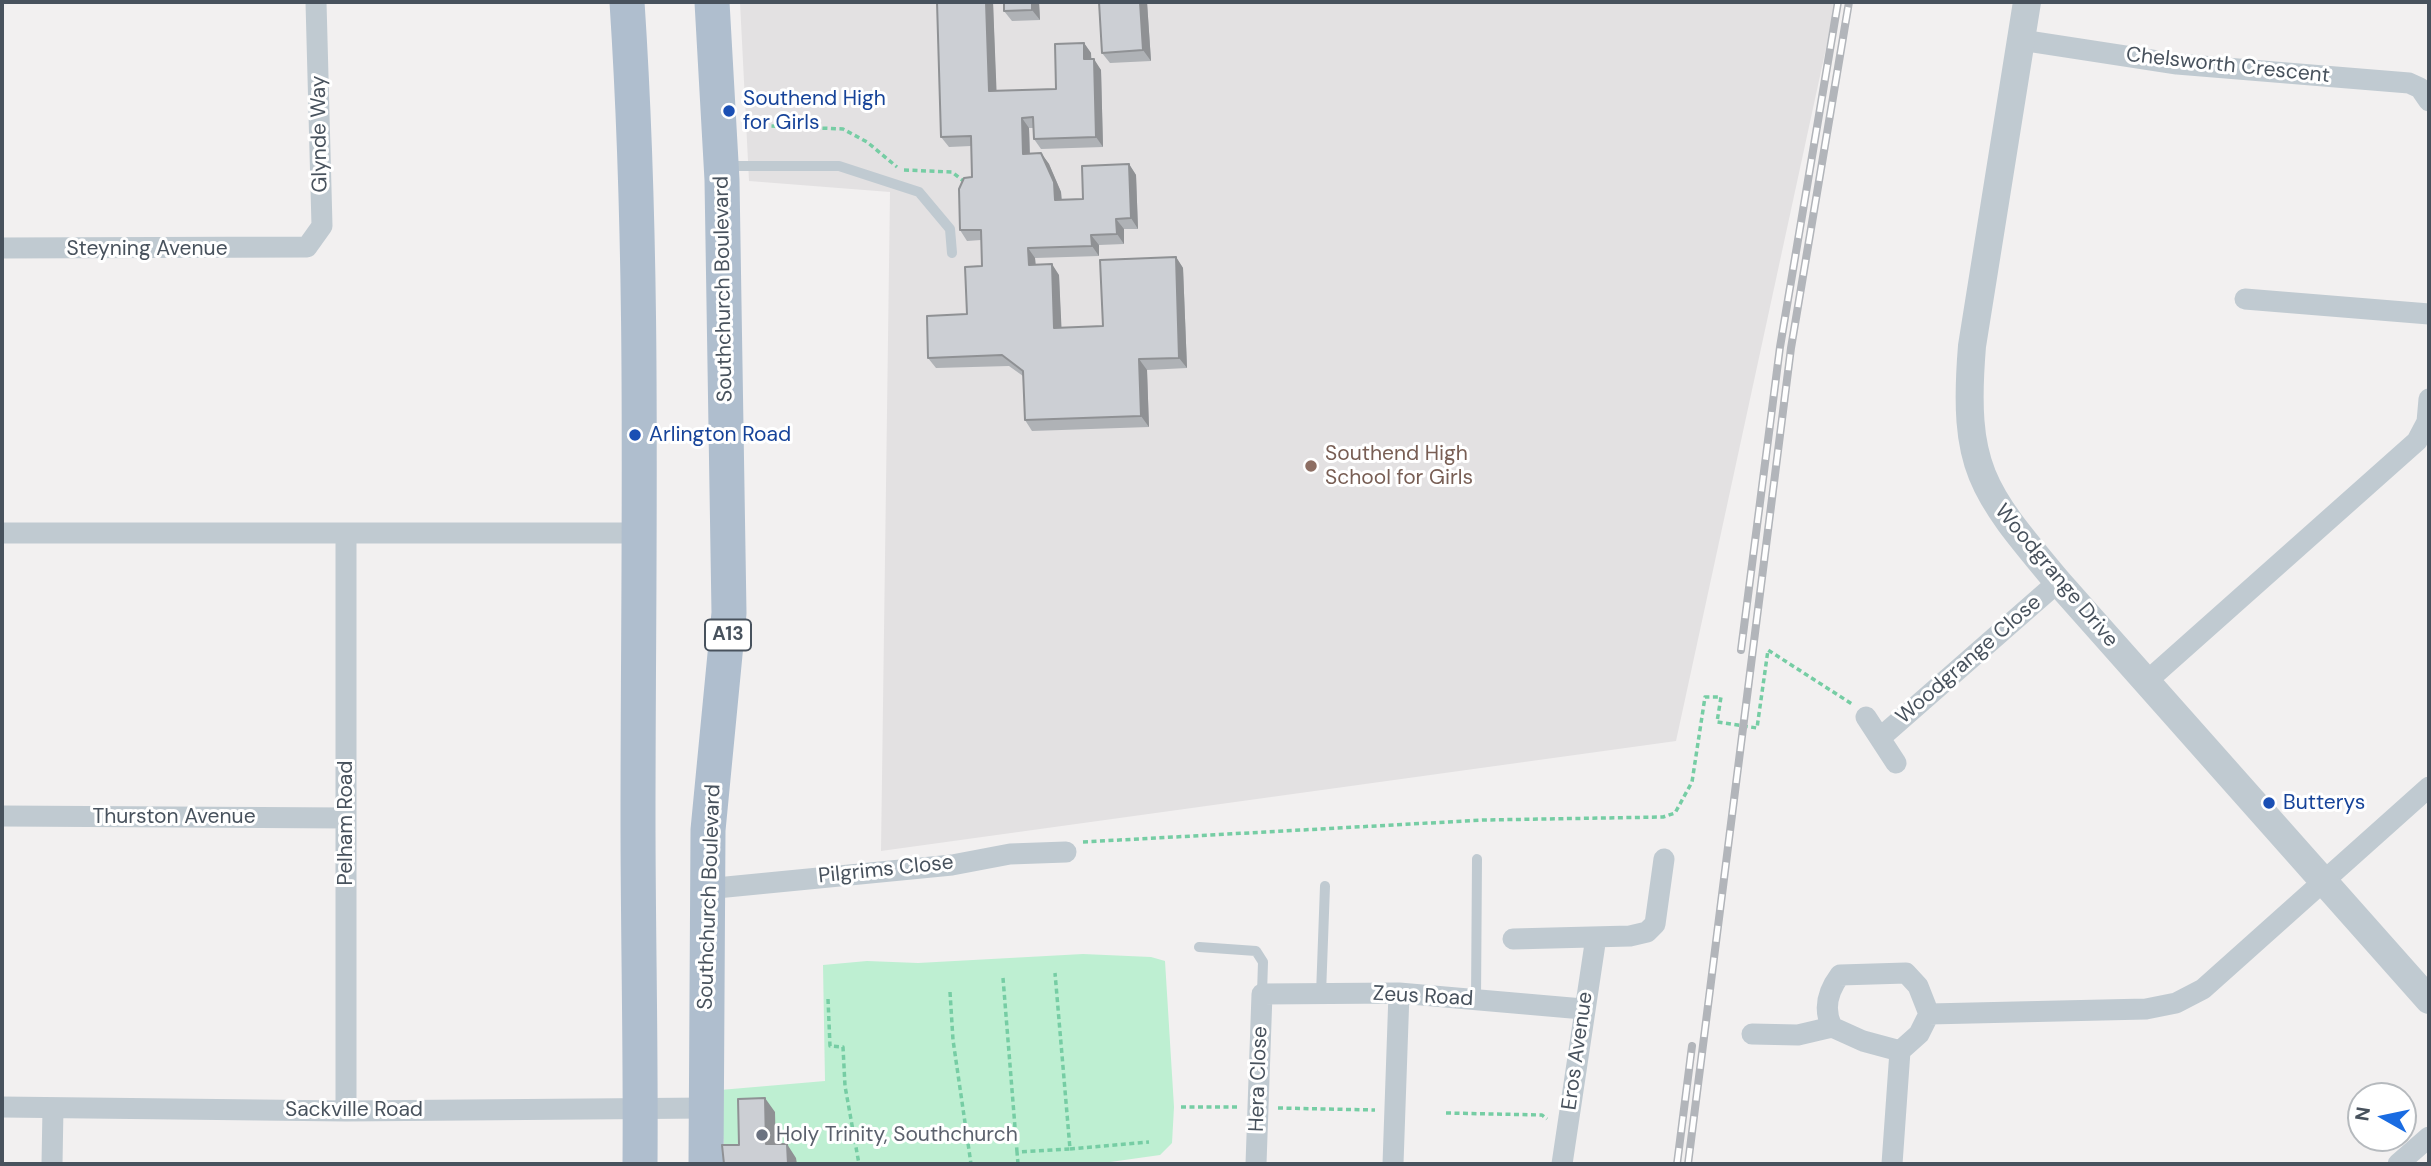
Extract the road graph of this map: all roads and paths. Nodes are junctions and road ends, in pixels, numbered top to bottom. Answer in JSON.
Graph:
{"nodes":[{"id":1,"x":316,"y":2,"type":"edge"},
{"id":2,"x":627,"y":2,"type":"edge"},
{"id":3,"x":712,"y":2,"type":"edge"},
{"id":4,"x":2027,"y":2,"type":"edge"},
{"id":5,"x":2021,"y":40,"type":"junction"},
{"id":6,"x":2429,"y":101,"type":"edge"},
{"id":7,"x":719,"y":126,"type":"junction"},
{"id":8,"x":721,"y":166,"type":"junction"},
{"id":9,"x":972,"y":188,"type":"edge"},
{"id":10,"x":2,"y":248,"type":"edge"},
{"id":11,"x":292,"y":249,"type":"joint"},
{"id":12,"x":952,"y":253,"type":"dead end"},
{"id":13,"x":2245,"y":299,"type":"dead end"},
{"id":14,"x":2429,"y":314,"type":"edge"},
{"id":15,"x":2429,"y":398,"type":"edge"},
{"id":16,"x":2,"y":533,"type":"edge"},
{"id":17,"x":641,"y":533,"type":"junction"},
{"id":18,"x":346,"y":534,"type":"junction"},
{"id":19,"x":2058,"y":582,"type":"junction"},
{"id":20,"x":2146,"y":682,"type":"junction"},
{"id":21,"x":1866,"y":717,"type":"joint"},
{"id":22,"x":1880,"y":738,"type":"junction"},
{"id":23,"x":1896,"y":763,"type":"dead end"},
{"id":24,"x":2429,"y":787,"type":"edge"},
{"id":25,"x":2,"y":816,"type":"edge"},
{"id":26,"x":346,"y":818,"type":"junction"},
{"id":27,"x":1066,"y":852,"type":"joint"},
{"id":28,"x":1477,"y":859,"type":"dead end"},
{"id":29,"x":1664,"y":859,"type":"dead end"},
{"id":30,"x":2323,"y":879,"type":"junction"},
{"id":31,"x":1325,"y":886,"type":"dead end"},
{"id":32,"x":706,"y":889,"type":"junction"},
{"id":33,"x":1596,"y":937,"type":"junction"},
{"id":34,"x":1513,"y":939,"type":"dead end"},
{"id":35,"x":1199,"y":947,"type":"dead end"},
{"id":36,"x":1055,"y":973,"type":"dead end"},
{"id":37,"x":1003,"y":978,"type":"dead end"},
{"id":38,"x":950,"y":992,"type":"dead end"},
{"id":39,"x":1399,"y":993,"type":"junction"},
{"id":40,"x":1262,"y":994,"type":"junction"},
{"id":41,"x":1321,"y":994,"type":"junction"},
{"id":42,"x":828,"y":999,"type":"dead end"},
{"id":43,"x":1476,"y":1000,"type":"junction"},
{"id":44,"x":2429,"y":1000,"type":"edge"},
{"id":45,"x":1583,"y":1009,"type":"junction"},
{"id":46,"x":1929,"y":1014,"type":"junction"},
{"id":47,"x":1832,"y":1027,"type":"junction"},
{"id":48,"x":1752,"y":1034,"type":"dead end"},
{"id":49,"x":1900,"y":1051,"type":"junction"},
{"id":50,"x":2,"y":1107,"type":"edge"},
{"id":51,"x":1181,"y":1107,"type":"dead end"},
{"id":52,"x":1258,"y":1107,"type":"junction"},
{"id":53,"x":52,"y":1108,"type":"junction"},
{"id":54,"x":706,"y":1108,"type":"junction"},
{"id":55,"x":640,"y":1110,"type":"junction"},
{"id":56,"x":346,"y":1111,"type":"junction"},
{"id":57,"x":1395,"y":1111,"type":"junction"},
{"id":58,"x":1446,"y":1113,"type":"dead end"},
{"id":59,"x":1566,"y":1134,"type":"junction"},
{"id":60,"x":2429,"y":1137,"type":"edge"},
{"id":61,"x":1149,"y":1142,"type":"dead end"},
{"id":62,"x":1070,"y":1149,"type":"junction"},
{"id":63,"x":1017,"y":1152,"type":"junction"},
{"id":64,"x":52,"y":1164,"type":"edge"},
{"id":65,"x":640,"y":1164,"type":"edge"},
{"id":66,"x":706,"y":1164,"type":"edge"},
{"id":67,"x":859,"y":1164,"type":"edge"},
{"id":68,"x":971,"y":1164,"type":"edge"},
{"id":69,"x":1018,"y":1164,"type":"edge"},
{"id":70,"x":1256,"y":1164,"type":"edge"},
{"id":71,"x":1393,"y":1164,"type":"edge"},
{"id":72,"x":1562,"y":1164,"type":"edge"},
{"id":73,"x":1892,"y":1164,"type":"edge"},
{"id":74,"x":2398,"y":1164,"type":"edge"}],
"edges":[{"from":1,"to":11,"type":"street","name":"Glynde Way"},
{"from":2,"to":17,"type":"main road"},
{"from":3,"to":7,"type":"main road","name":"Southchurch Boulevard","number":"A13"},
{"from":4,"to":5,"type":"street","name":"Woodgrange Drive"},
{"from":5,"to":6,"type":"street","name":"Chelsworth Crescent"},
{"from":5,"to":19,"type":"street","name":"Woodgrange Drive"},
{"from":7,"to":8,"type":"main road","name":"Southchurch Boulevard","number":"A13"},
{"from":7,"to":9,"type":"path"},
{"from":8,"to":12,"type":"lane"},
{"from":8,"to":32,"type":"main road","name":"Southchurch Boulevard","number":"A13"},
{"from":10,"to":11,"type":"street","name":"Steyning Avenue"},
{"from":13,"to":14,"type":"street"},
{"from":15,"to":20,"type":"street"},
{"from":16,"to":18,"type":"street"},
{"from":17,"to":18,"type":"street"},
{"from":17,"to":55,"type":"main road"},
{"from":18,"to":26,"type":"street","name":"Pelham Road"},
{"from":19,"to":20,"type":"street","name":"Woodgrange Drive"},
{"from":19,"to":22,"type":"street","name":"Woodgrange Close"},
{"from":20,"to":30,"type":"street","name":"Woodgrange Drive"},
{"from":21,"to":22,"type":"street","name":"Woodgrange Close"},
{"from":21,"to":27,"type":"path"},
{"from":22,"to":23,"type":"street","name":"Woodgrange Close"},
{"from":24,"to":30,"type":"street"},
{"from":25,"to":26,"type":"street","name":"Thurston Avenue"},
{"from":26,"to":56,"type":"street","name":"Pelham Road"},
{"from":27,"to":32,"type":"street","name":"Pilgrims Close"},
{"from":28,"to":43,"type":"lane"},
{"from":29,"to":33,"type":"street"},
{"from":30,"to":44,"type":"street","name":"Woodgrange Drive"},
{"from":30,"to":46,"type":"street"},
{"from":31,"to":41,"type":"lane"},
{"from":32,"to":54,"type":"main road","name":"Southchurch Boulevard","number":"A13"},
{"from":33,"to":34,"type":"street"},
{"from":33,"to":45,"type":"street","name":"Eros Avenue"},
{"from":35,"to":40,"type":"lane"},
{"from":36,"to":62,"type":"path"},
{"from":37,"to":63,"type":"path"},
{"from":38,"to":68,"type":"path"},
{"from":39,"to":41,"type":"street","name":"Zeus Road"},
{"from":39,"to":43,"type":"street","name":"Zeus Road"},
{"from":39,"to":57,"type":"street"},
{"from":40,"to":41,"type":"street","name":"Zeus Road"},
{"from":40,"to":52,"type":"street","name":"Hera Close"},
{"from":42,"to":67,"type":"path"},
{"from":43,"to":45,"type":"street","name":"Zeus Road"},
{"from":45,"to":59,"type":"street","name":"Eros Avenue"},
{"from":46,"to":47,"type":"street"},
{"from":46,"to":49,"type":"street"},
{"from":47,"to":48,"type":"street"},
{"from":47,"to":49,"type":"street"},
{"from":49,"to":73,"type":"street"},
{"from":50,"to":53,"type":"street","name":"Sackville Road"},
{"from":51,"to":52,"type":"path"},
{"from":52,"to":57,"type":"path"},
{"from":52,"to":70,"type":"street","name":"Hera Close"},
{"from":53,"to":56,"type":"street","name":"Sackville Road"},
{"from":53,"to":64,"type":"street"},
{"from":54,"to":55,"type":"street","name":"Sackville Road"},
{"from":54,"to":66,"type":"main road","name":"Southchurch Boulevard","number":"A13"},
{"from":55,"to":56,"type":"street","name":"Sackville Road"},
{"from":55,"to":65,"type":"main road"},
{"from":57,"to":71,"type":"street"},
{"from":58,"to":59,"type":"path"},
{"from":59,"to":72,"type":"street","name":"Eros Avenue"},
{"from":60,"to":74,"type":"street"},
{"from":61,"to":62,"type":"path"},
{"from":62,"to":63,"type":"path"},
{"from":63,"to":69,"type":"path"}]}
